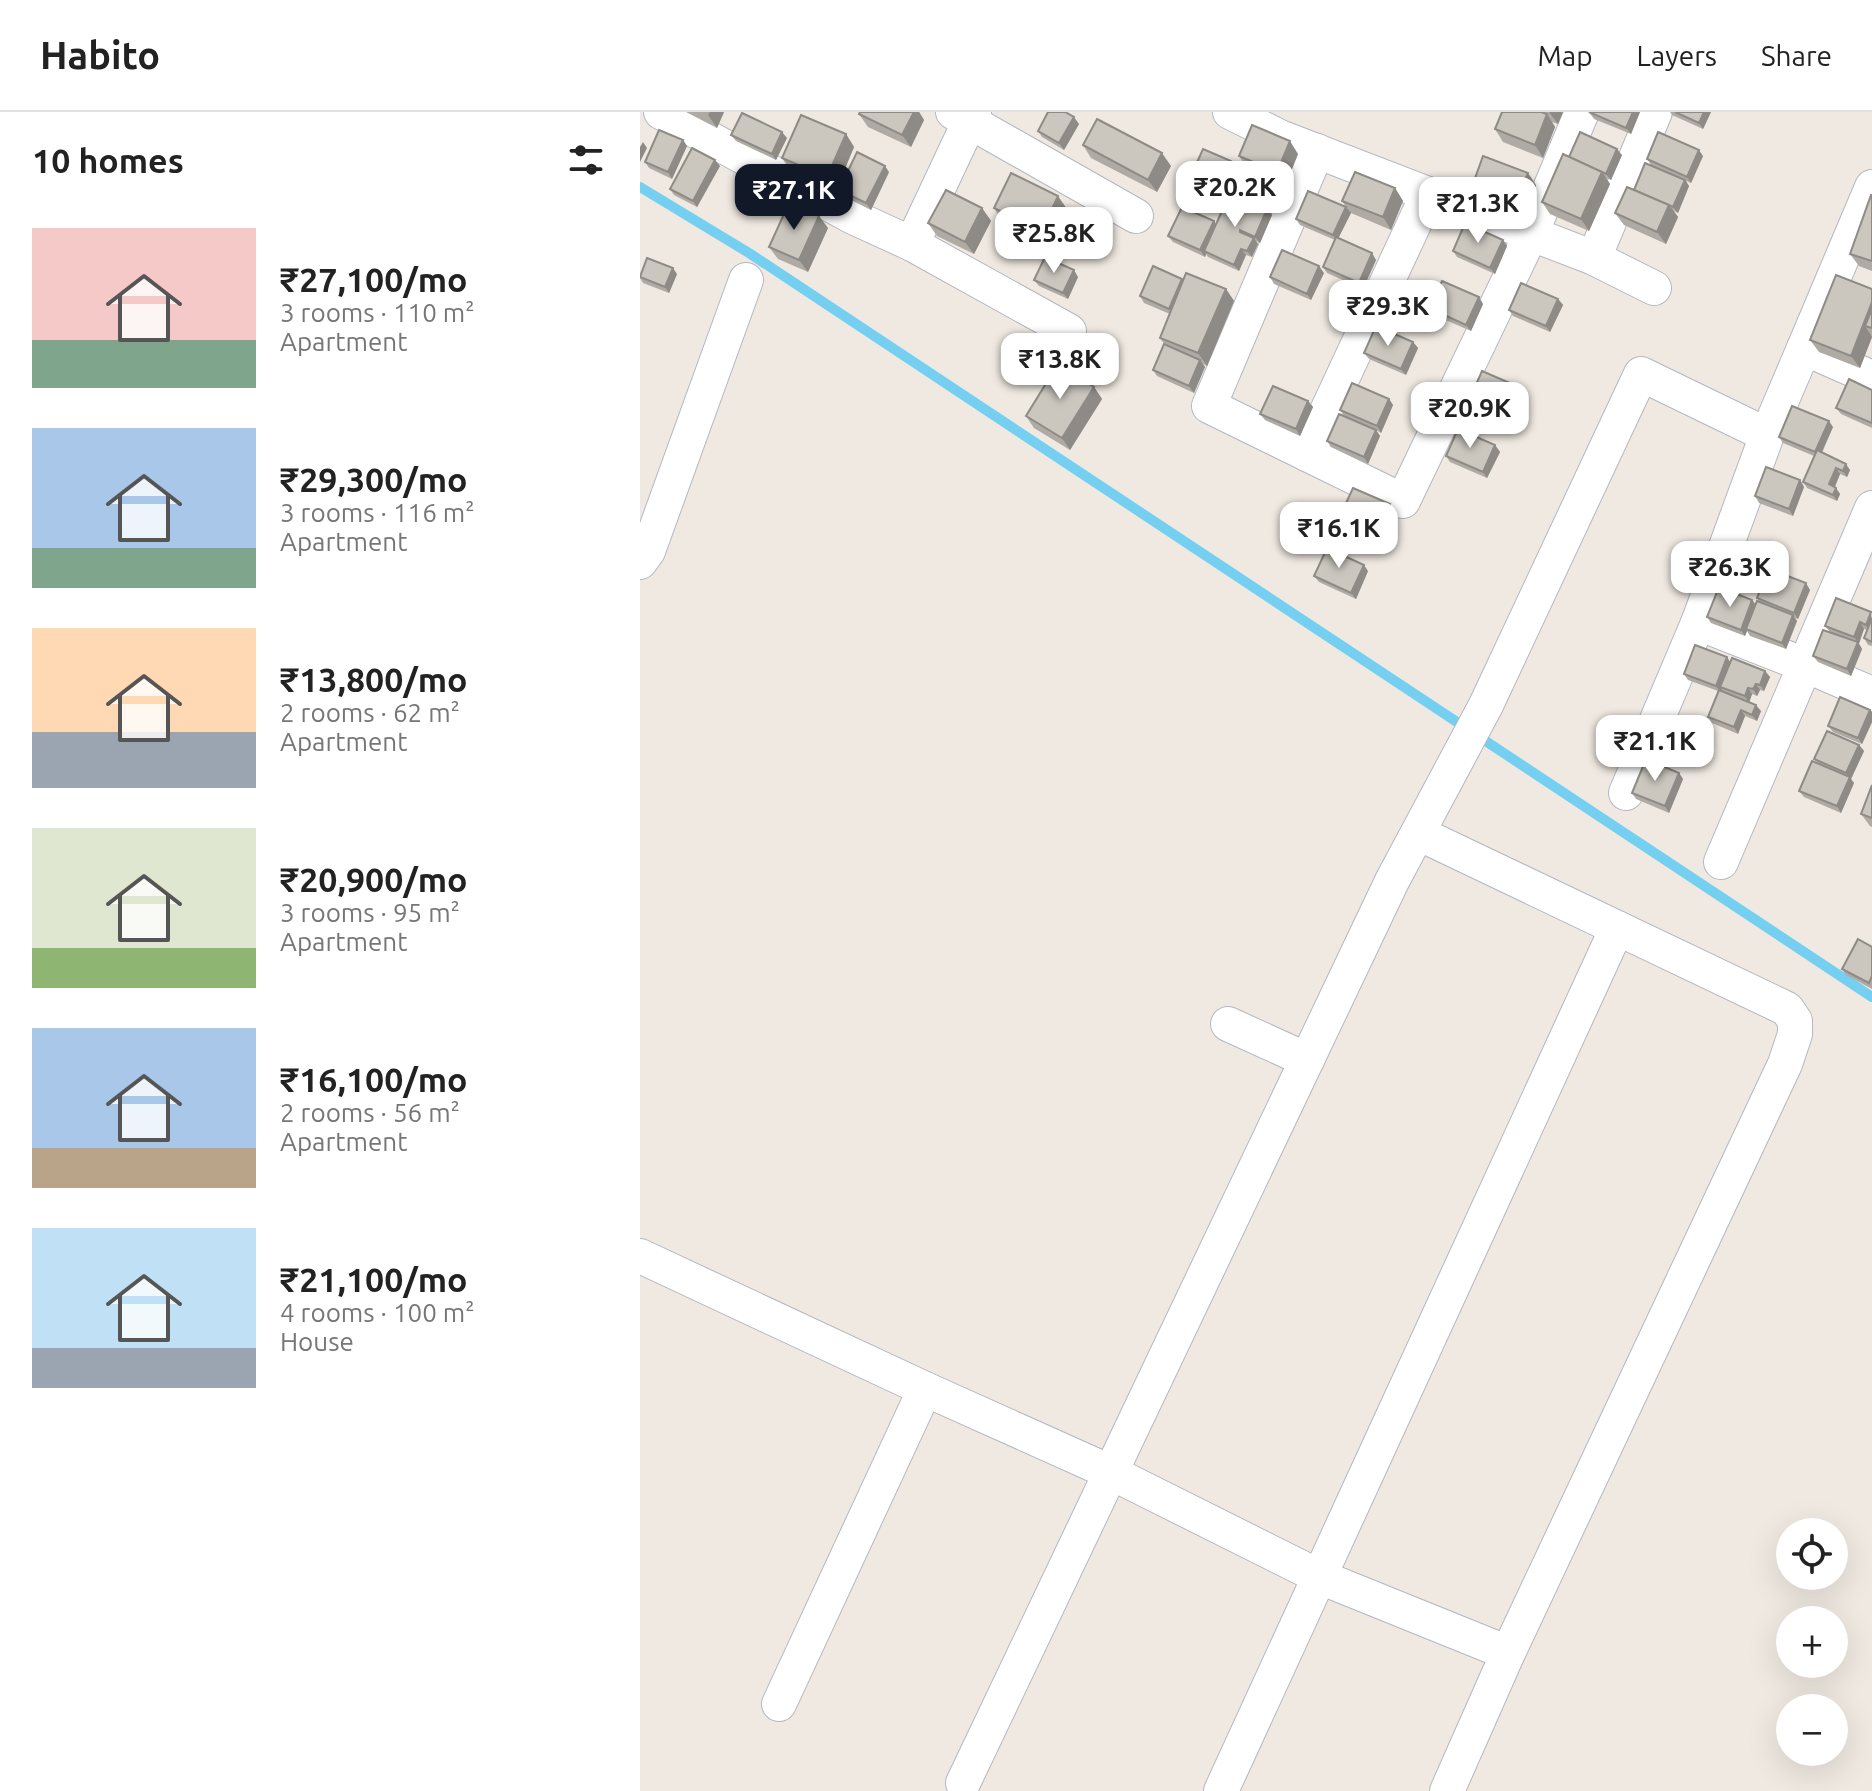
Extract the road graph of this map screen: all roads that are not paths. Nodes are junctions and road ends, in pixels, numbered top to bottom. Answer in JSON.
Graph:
{"nodes":[{"id":1,"x":661,"y":112,"type":"edge"},
{"id":2,"x":1230,"y":112,"type":"edge"},
{"id":3,"x":1582,"y":112,"type":"edge"},
{"id":4,"x":1655,"y":112,"type":"edge"},
{"id":5,"x":966,"y":115,"type":"edge"},
{"id":6,"x":1317,"y":151,"type":"junction"},
{"id":7,"x":1872,"y":187,"type":"edge"},
{"id":8,"x":1428,"y":194,"type":"junction"},
{"id":9,"x":1136,"y":216,"type":"dead end"},
{"id":10,"x":1531,"y":234,"type":"junction"},
{"id":11,"x":912,"y":244,"type":"junction"},
{"id":12,"x":1594,"y":258,"type":"junction"},
{"id":13,"x":746,"y":280,"type":"dead end"},
{"id":14,"x":1654,"y":288,"type":"dead end"},
{"id":15,"x":1069,"y":331,"type":"dead end"},
{"id":16,"x":1804,"y":348,"type":"junction"},
{"id":17,"x":1872,"y":378,"type":"edge"},
{"id":18,"x":1767,"y":435,"type":"junction"},
{"id":19,"x":1307,"y":454,"type":"junction"},
{"id":20,"x":1872,"y":508,"type":"edge"},
{"id":21,"x":640,"y":562,"type":"edge"},
{"id":22,"x":1698,"y":623,"type":"junction"},
{"id":23,"x":1805,"y":665,"type":"junction"},
{"id":24,"x":1872,"y":694,"type":"edge"},
{"id":25,"x":1626,"y":793,"type":"dead end"},
{"id":26,"x":1418,"y":833,"type":"junction"},
{"id":27,"x":1721,"y":862,"type":"dead end"},
{"id":28,"x":1617,"y":928,"type":"junction"},
{"id":29,"x":1228,"y":1024,"type":"dead end"},
{"id":30,"x":1307,"y":1060,"type":"junction"},
{"id":31,"x":640,"y":1256,"type":"edge"},
{"id":32,"x":925,"y":1389,"type":"junction"},
{"id":33,"x":1110,"y":1472,"type":"junction"},
{"id":34,"x":1320,"y":1577,"type":"junction"},
{"id":35,"x":1508,"y":1653,"type":"junction"},
{"id":36,"x":779,"y":1704,"type":"dead end"},
{"id":37,"x":963,"y":1783,"type":"dead end"},
{"id":38,"x":1221,"y":1791,"type":"edge"},
{"id":39,"x":1447,"y":1791,"type":"edge"}],
"edges":[{"from":1,"to":11,"type":"street"},
{"from":2,"to":6,"type":"street"},
{"from":3,"to":10,"type":"street"},
{"from":4,"to":12,"type":"street"},
{"from":5,"to":9,"type":"street"},
{"from":5,"to":11,"type":"street"},
{"from":6,"to":8,"type":"street"},
{"from":6,"to":19,"type":"street"},
{"from":7,"to":16,"type":"street"},
{"from":8,"to":10,"type":"street"},
{"from":8,"to":19,"type":"street"},
{"from":10,"to":12,"type":"street"},
{"from":10,"to":19,"type":"street"},
{"from":11,"to":15,"type":"street"},
{"from":12,"to":14,"type":"street"},
{"from":13,"to":21,"type":"street"},
{"from":16,"to":17,"type":"street"},
{"from":16,"to":18,"type":"street"},
{"from":18,"to":22,"type":"street"},
{"from":18,"to":26,"type":"street"},
{"from":20,"to":23,"type":"street"},
{"from":22,"to":23,"type":"street"},
{"from":22,"to":25,"type":"street"},
{"from":23,"to":24,"type":"street"},
{"from":23,"to":27,"type":"street"},
{"from":26,"to":28,"type":"street"},
{"from":26,"to":30,"type":"street"},
{"from":28,"to":34,"type":"street"},
{"from":28,"to":35,"type":"street"},
{"from":29,"to":30,"type":"street"},
{"from":30,"to":33,"type":"street"},
{"from":31,"to":32,"type":"street"},
{"from":32,"to":33,"type":"street"},
{"from":32,"to":36,"type":"street"},
{"from":33,"to":34,"type":"street"},
{"from":33,"to":37,"type":"street"},
{"from":34,"to":35,"type":"street"},
{"from":34,"to":38,"type":"street"},
{"from":35,"to":39,"type":"street"}]}
